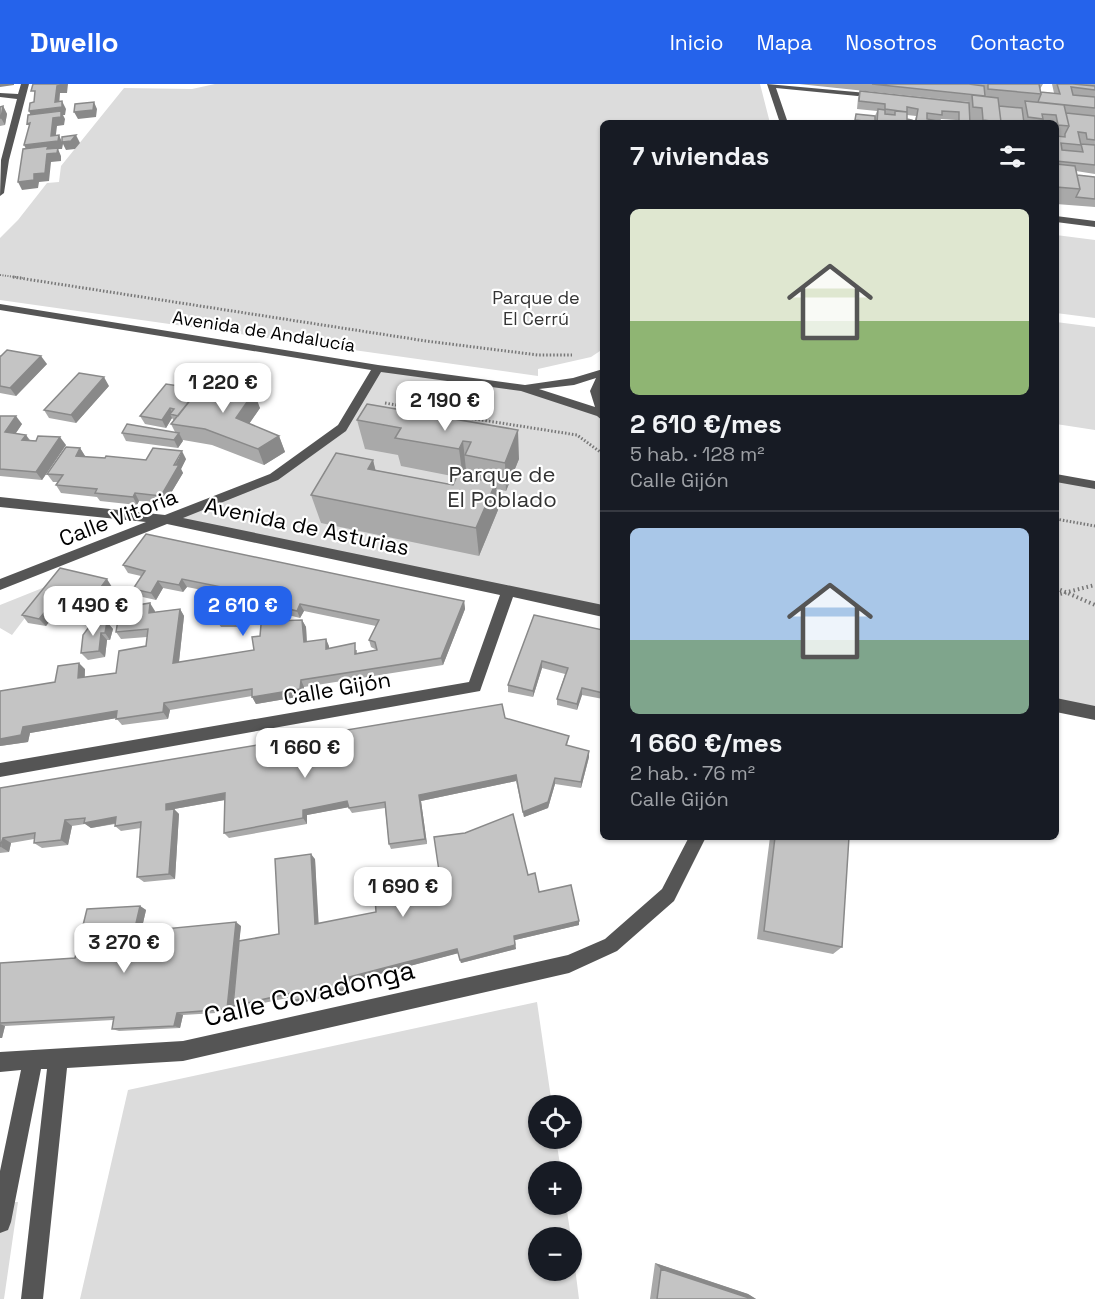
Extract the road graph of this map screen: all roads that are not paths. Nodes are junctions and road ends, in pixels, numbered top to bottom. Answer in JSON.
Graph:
{"nodes":[{"id":1,"x":25,"y":84,"type":"edge"},
{"id":2,"x":771,"y":84,"type":"edge"},
{"id":3,"x":0,"y":95,"type":"edge"},
{"id":4,"x":22,"y":97,"type":"junction"},
{"id":5,"x":887,"y":97,"type":"edge"},
{"id":6,"x":783,"y":120,"type":"edge"},
{"id":7,"x":2,"y":160,"type":"edge"},
{"id":8,"x":0,"y":193,"type":"edge"},
{"id":9,"x":1059,"y":219,"type":"edge"},
{"id":10,"x":1095,"y":224,"type":"edge"},
{"id":11,"x":0,"y":307,"type":"edge"},
{"id":12,"x":378,"y":368,"type":"junction"},
{"id":13,"x":600,"y":374,"type":"edge"},
{"id":14,"x":600,"y":381,"type":"edge"},
{"id":15,"x":522,"y":388,"type":"junction"},
{"id":16,"x":600,"y":410,"type":"edge"},
{"id":17,"x":600,"y":415,"type":"edge"},
{"id":18,"x":1059,"y":478,"type":"edge"},
{"id":19,"x":1095,"y":484,"type":"edge"},
{"id":20,"x":0,"y":502,"type":"edge"},
{"id":21,"x":170,"y":520,"type":"junction"},
{"id":22,"x":0,"y":585,"type":"edge"},
{"id":23,"x":508,"y":591,"type":"junction"},
{"id":24,"x":600,"y":610,"type":"edge"},
{"id":25,"x":1059,"y":706,"type":"edge"},
{"id":26,"x":1095,"y":713,"type":"edge"},
{"id":27,"x":0,"y":770,"type":"edge"},
{"id":28,"x":696,"y":840,"type":"edge"},
{"id":29,"x":58,"y":1060,"type":"junction"},
{"id":30,"x":0,"y":1062,"type":"edge"},
{"id":31,"x":33,"y":1062,"type":"junction"},
{"id":32,"x":0,"y":1222,"type":"edge"},
{"id":33,"x":32,"y":1299,"type":"edge"}],
"edges":[{"from":1,"to":4,"type":"street"},
{"from":2,"to":5,"type":"street"},
{"from":2,"to":6,"type":"street"},
{"from":3,"to":4,"type":"street"},
{"from":4,"to":7,"type":"street"},
{"from":7,"to":8,"type":"street"},
{"from":9,"to":10,"type":"street"},
{"from":11,"to":12,"type":"street","name":"Avenida de Andalucía"},
{"from":12,"to":15,"type":"street","name":"Avenida de Andalucía"},
{"from":12,"to":21,"type":"street","name":"Calle Vitoria"},
{"from":13,"to":15,"type":"street","name":"Avenida de Andalucía"},
{"from":14,"to":16,"type":"street"},
{"from":15,"to":17,"type":"street","name":"Avenida de Andalucía"},
{"from":18,"to":19,"type":"street"},
{"from":20,"to":21,"type":"street","name":"Avenida de Asturias"},
{"from":21,"to":22,"type":"street","name":"Calle Vitoria"},
{"from":21,"to":23,"type":"street","name":"Avenida de Asturias"},
{"from":23,"to":24,"type":"street","name":"Avenida de Asturias"},
{"from":23,"to":27,"type":"street","name":"Calle Gijón"},
{"from":25,"to":26,"type":"street"},
{"from":28,"to":29,"type":"street","name":"Calle Covadonga"},
{"from":29,"to":31,"type":"street","name":"Calle Covadonga"},
{"from":29,"to":33,"type":"street"},
{"from":30,"to":31,"type":"street","name":"Calle Covadonga"},
{"from":31,"to":32,"type":"street"}]}
